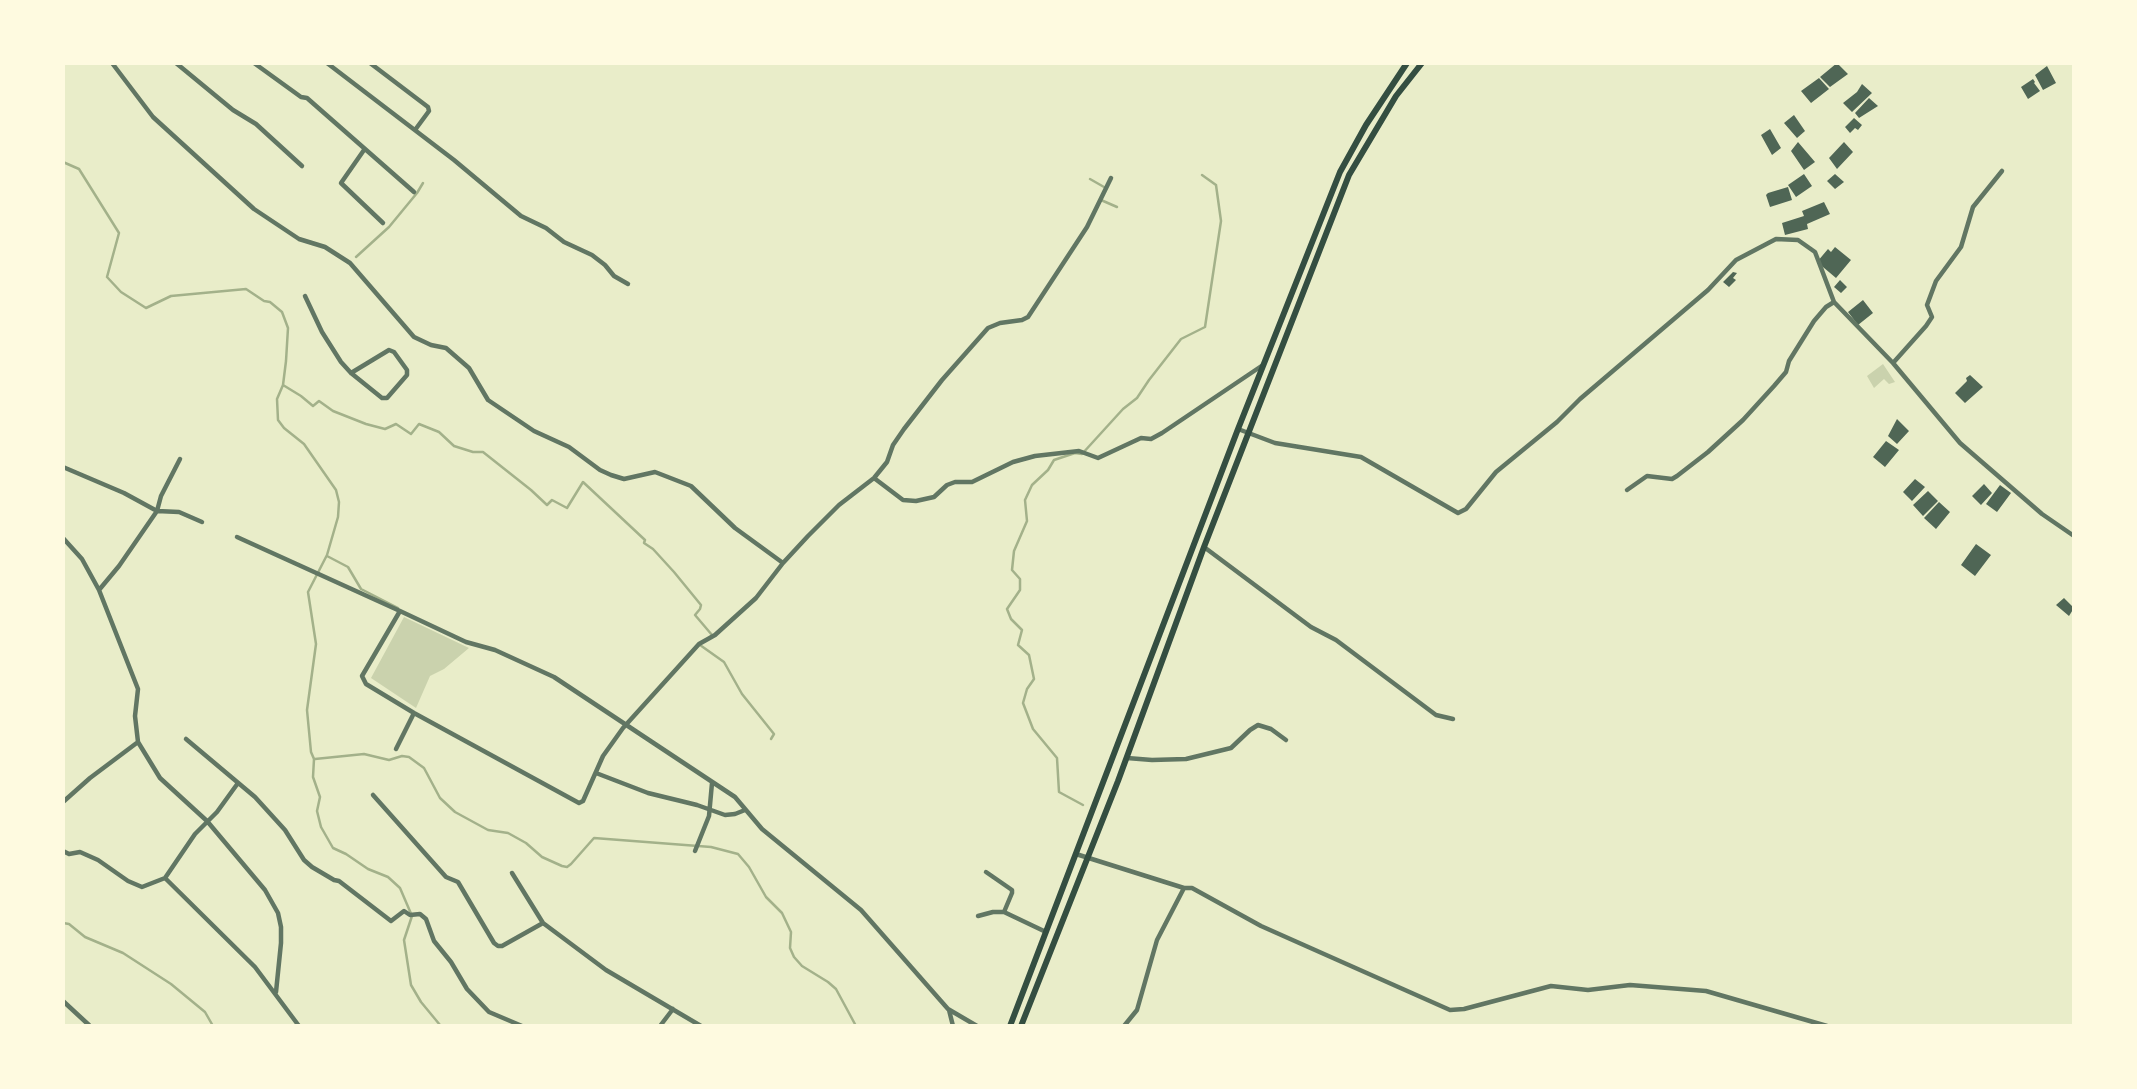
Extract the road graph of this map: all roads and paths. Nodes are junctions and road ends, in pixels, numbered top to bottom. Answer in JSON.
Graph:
{"nodes":[{"id":1,"x":112,"y":63,"type":"edge"},
{"id":2,"x":176,"y":63,"type":"edge"},
{"id":3,"x":254,"y":63,"type":"edge"},
{"id":4,"x":327,"y":63,"type":"edge"},
{"id":5,"x":370,"y":63,"type":"edge"},
{"id":6,"x":1407,"y":63,"type":"edge"},
{"id":7,"x":1422,"y":63,"type":"edge"},
{"id":8,"x":415,"y":130,"type":"junction"},
{"id":9,"x":364,"y":150,"type":"junction"},
{"id":10,"x":302,"y":166,"type":"dead end"},
{"id":11,"x":2002,"y":171,"type":"dead end"},
{"id":12,"x":1111,"y":178,"type":"dead end"},
{"id":13,"x":414,"y":192,"type":"dead end"},
{"id":14,"x":383,"y":223,"type":"dead end"},
{"id":15,"x":628,"y":284,"type":"dead end"},
{"id":16,"x":305,"y":296,"type":"dead end"},
{"id":17,"x":1834,"y":302,"type":"junction"},
{"id":18,"x":1265,"y":363,"type":"junction"},
{"id":19,"x":1894,"y":363,"type":"junction"},
{"id":20,"x":351,"y":373,"type":"junction"},
{"id":21,"x":1238,"y":429,"type":"junction"},
{"id":22,"x":1248,"y":433,"type":"junction"},
{"id":23,"x":180,"y":459,"type":"dead end"},
{"id":24,"x":63,"y":467,"type":"edge"},
{"id":25,"x":874,"y":478,"type":"junction"},
{"id":26,"x":1627,"y":490,"type":"dead end"},
{"id":27,"x":157,"y":511,"type":"junction"},
{"id":28,"x":202,"y":522,"type":"dead end"},
{"id":29,"x":2074,"y":536,"type":"edge"},
{"id":30,"x":237,"y":537,"type":"dead end"},
{"id":31,"x":63,"y":538,"type":"edge"},
{"id":32,"x":1204,"y":547,"type":"junction"},
{"id":33,"x":783,"y":563,"type":"junction"},
{"id":34,"x":99,"y":590,"type":"junction"},
{"id":35,"x":400,"y":611,"type":"junction"},
{"id":36,"x":414,"y":713,"type":"junction"},
{"id":37,"x":1453,"y":719,"type":"dead end"},
{"id":38,"x":627,"y":725,"type":"junction"},
{"id":39,"x":186,"y":739,"type":"dead end"},
{"id":40,"x":1286,"y":740,"type":"dead end"},
{"id":41,"x":138,"y":742,"type":"junction"},
{"id":42,"x":396,"y":749,"type":"dead end"},
{"id":43,"x":1126,"y":758,"type":"junction"},
{"id":44,"x":596,"y":773,"type":"junction"},
{"id":45,"x":237,"y":783,"type":"junction"},
{"id":46,"x":712,"y":783,"type":"junction"},
{"id":47,"x":373,"y":795,"type":"dead end"},
{"id":48,"x":63,"y":802,"type":"edge"},
{"id":49,"x":709,"y":809,"type":"junction"},
{"id":50,"x":745,"y":810,"type":"junction"},
{"id":51,"x":207,"y":821,"type":"junction"},
{"id":52,"x":63,"y":850,"type":"edge"},
{"id":53,"x":695,"y":851,"type":"dead end"},
{"id":54,"x":1076,"y":853,"type":"junction"},
{"id":55,"x":69,"y":854,"type":"junction"},
{"id":56,"x":1087,"y":858,"type":"junction"},
{"id":57,"x":64,"y":861,"type":"edge"},
{"id":58,"x":986,"y":872,"type":"dead end"},
{"id":59,"x":512,"y":873,"type":"dead end"},
{"id":60,"x":165,"y":878,"type":"junction"},
{"id":61,"x":1184,"y":888,"type":"junction"},
{"id":62,"x":1004,"y":912,"type":"junction"},
{"id":63,"x":978,"y":916,"type":"dead end"},
{"id":64,"x":543,"y":923,"type":"junction"},
{"id":65,"x":1046,"y":932,"type":"junction"},
{"id":66,"x":275,"y":992,"type":"junction"},
{"id":67,"x":63,"y":1001,"type":"edge"},
{"id":68,"x":673,"y":1009,"type":"junction"},
{"id":69,"x":948,"y":1009,"type":"junction"},
{"id":70,"x":90,"y":1026,"type":"edge"},
{"id":71,"x":299,"y":1026,"type":"edge"},
{"id":72,"x":522,"y":1026,"type":"edge"},
{"id":73,"x":660,"y":1026,"type":"edge"},
{"id":74,"x":701,"y":1026,"type":"edge"},
{"id":75,"x":953,"y":1026,"type":"edge"},
{"id":76,"x":977,"y":1026,"type":"edge"},
{"id":77,"x":1010,"y":1026,"type":"edge"},
{"id":78,"x":1021,"y":1026,"type":"edge"},
{"id":79,"x":1124,"y":1026,"type":"edge"},
{"id":80,"x":1827,"y":1026,"type":"edge"}],
"edges":[{"from":1,"to":33,"type":"street"},
{"from":2,"to":10,"type":"street"},
{"from":3,"to":9,"type":"street"},
{"from":4,"to":8,"type":"street"},
{"from":5,"to":8,"type":"street"},
{"from":6,"to":18,"type":"main road"},
{"from":7,"to":22,"type":"main road"},
{"from":8,"to":15,"type":"street"},
{"from":9,"to":13,"type":"street"},
{"from":9,"to":14,"type":"street"},
{"from":11,"to":19,"type":"street"},
{"from":12,"to":25,"type":"street"},
{"from":16,"to":20,"type":"street"},
{"from":17,"to":19,"type":"street"},
{"from":17,"to":22,"type":"street"},
{"from":17,"to":26,"type":"street"},
{"from":18,"to":21,"type":"main road"},
{"from":18,"to":25,"type":"street"},
{"from":19,"to":29,"type":"street"},
{"from":20,"to":20,"type":"street"},
{"from":21,"to":22,"type":"street"},
{"from":21,"to":54,"type":"main road"},
{"from":22,"to":32,"type":"main road"},
{"from":23,"to":27,"type":"street"},
{"from":24,"to":27,"type":"street"},
{"from":25,"to":33,"type":"street"},
{"from":27,"to":28,"type":"street"},
{"from":27,"to":34,"type":"street"},
{"from":30,"to":35,"type":"street"},
{"from":31,"to":34,"type":"street"},
{"from":32,"to":37,"type":"street"},
{"from":32,"to":43,"type":"main road"},
{"from":33,"to":38,"type":"street"},
{"from":34,"to":41,"type":"street"},
{"from":35,"to":36,"type":"street"},
{"from":35,"to":38,"type":"street"},
{"from":36,"to":42,"type":"street"},
{"from":36,"to":44,"type":"street"},
{"from":38,"to":44,"type":"street"},
{"from":38,"to":46,"type":"street"},
{"from":39,"to":45,"type":"street"},
{"from":40,"to":43,"type":"street"},
{"from":41,"to":48,"type":"street"},
{"from":41,"to":51,"type":"street"},
{"from":43,"to":56,"type":"main road"},
{"from":44,"to":49,"type":"street"},
{"from":45,"to":51,"type":"street"},
{"from":45,"to":72,"type":"street"},
{"from":46,"to":49,"type":"street"},
{"from":46,"to":50,"type":"street"},
{"from":47,"to":64,"type":"street"},
{"from":49,"to":50,"type":"street"},
{"from":49,"to":53,"type":"street"},
{"from":50,"to":69,"type":"street"},
{"from":51,"to":60,"type":"street"},
{"from":51,"to":66,"type":"street"},
{"from":52,"to":55,"type":"street"},
{"from":54,"to":56,"type":"street"},
{"from":54,"to":65,"type":"main road"},
{"from":55,"to":57,"type":"street"},
{"from":55,"to":60,"type":"street"},
{"from":56,"to":61,"type":"street"},
{"from":56,"to":78,"type":"main road"},
{"from":58,"to":62,"type":"street"},
{"from":59,"to":64,"type":"street"},
{"from":60,"to":66,"type":"street"},
{"from":61,"to":79,"type":"street"},
{"from":61,"to":80,"type":"street"},
{"from":62,"to":63,"type":"street"},
{"from":62,"to":65,"type":"street"},
{"from":64,"to":68,"type":"street"},
{"from":65,"to":77,"type":"main road"},
{"from":66,"to":71,"type":"street"},
{"from":67,"to":70,"type":"street"},
{"from":68,"to":73,"type":"street"},
{"from":68,"to":74,"type":"street"},
{"from":69,"to":75,"type":"street"},
{"from":69,"to":76,"type":"street"}]}
